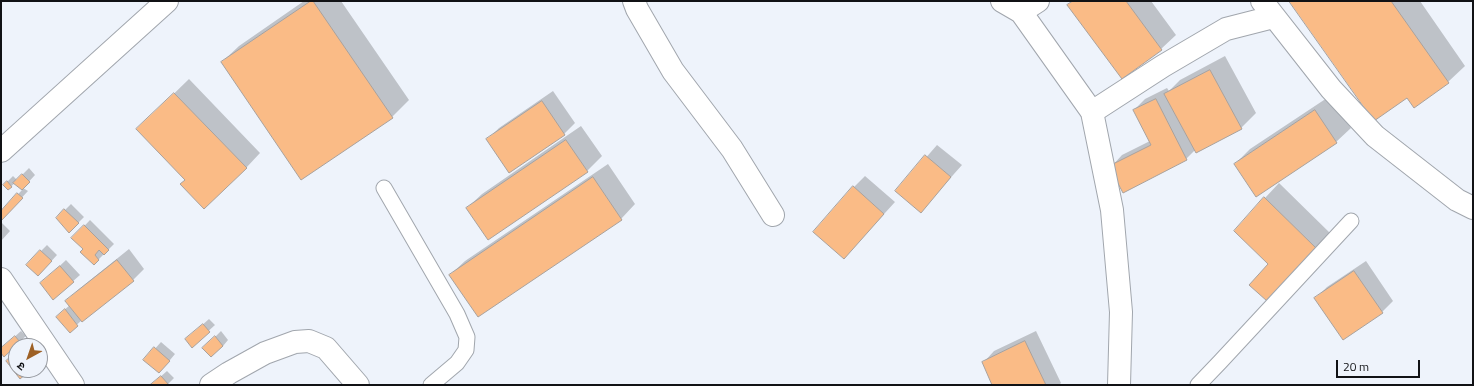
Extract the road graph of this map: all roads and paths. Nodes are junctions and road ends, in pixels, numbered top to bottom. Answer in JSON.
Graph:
{"nodes":[{"id":1,"x":167,"y":1,"type":"edge"},
{"id":2,"x":634,"y":1,"type":"edge"},
{"id":3,"x":1002,"y":1,"type":"edge"},
{"id":4,"x":1030,"y":7,"type":"edge"},
{"id":5,"x":1268,"y":9,"type":"edge"},
{"id":6,"x":1092,"y":112,"type":"junction"},
{"id":7,"x":1,"y":151,"type":"edge"},
{"id":8,"x":384,"y":188,"type":"dead end"},
{"id":9,"x":1473,"y":208,"type":"edge"},
{"id":10,"x":772,"y":215,"type":"dead end"},
{"id":11,"x":1351,"y":221,"type":"dead end"},
{"id":12,"x":1,"y":279,"type":"edge"},
{"id":13,"x":73,"y":385,"type":"edge"},
{"id":14,"x":211,"y":385,"type":"edge"},
{"id":15,"x":358,"y":385,"type":"edge"},
{"id":16,"x":431,"y":385,"type":"edge"},
{"id":17,"x":1119,"y":385,"type":"edge"},
{"id":18,"x":1198,"y":385,"type":"edge"}],
"edges":[{"from":1,"to":7,"type":"street"},
{"from":2,"to":10,"type":"street"},
{"from":3,"to":4,"type":"street"},
{"from":4,"to":6,"type":"street"},
{"from":5,"to":6,"type":"street"},
{"from":5,"to":9,"type":"street"},
{"from":6,"to":17,"type":"street"},
{"from":8,"to":16,"type":"lane"},
{"from":11,"to":18,"type":"lane"},
{"from":12,"to":13,"type":"street"},
{"from":14,"to":15,"type":"street"}]}
